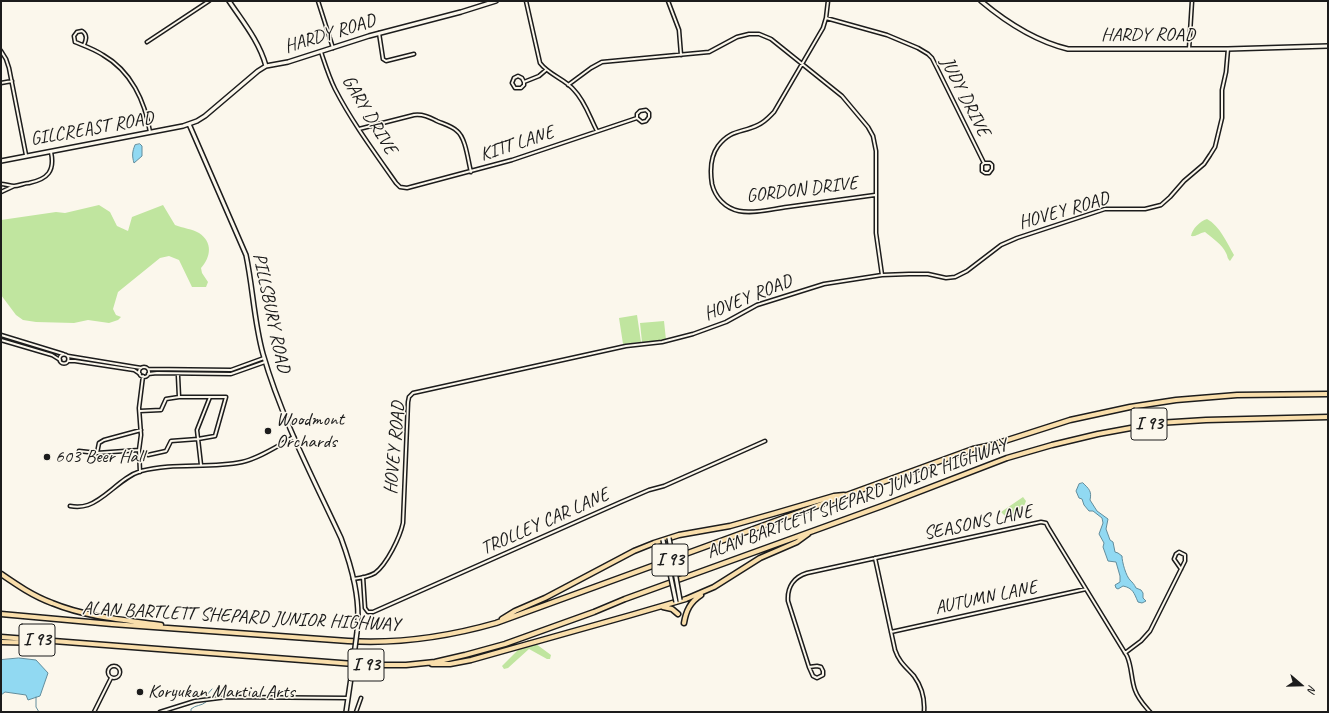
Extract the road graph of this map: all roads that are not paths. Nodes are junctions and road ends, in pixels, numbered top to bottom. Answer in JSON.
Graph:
{"nodes":[{"id":1,"x":209,"y":1,"type":"edge"},
{"id":2,"x":229,"y":1,"type":"edge"},
{"id":3,"x":318,"y":1,"type":"edge"},
{"id":4,"x":496,"y":1,"type":"edge"},
{"id":5,"x":526,"y":1,"type":"edge"},
{"id":6,"x":668,"y":1,"type":"edge"},
{"id":7,"x":828,"y":1,"type":"edge"},
{"id":8,"x":981,"y":1,"type":"edge"},
{"id":9,"x":1192,"y":1,"type":"edge"},
{"id":10,"x":826,"y":18,"type":"junction"},
{"id":11,"x":379,"y":33,"type":"junction"},
{"id":12,"x":147,"y":42,"type":"dead end"},
{"id":13,"x":84,"y":45,"type":"junction"},
{"id":14,"x":1328,"y":46,"type":"edge"},
{"id":15,"x":333,"y":48,"type":"junction"},
{"id":16,"x":1189,"y":48,"type":"junction"},
{"id":17,"x":1228,"y":49,"type":"junction"},
{"id":18,"x":1,"y":51,"type":"edge"},
{"id":19,"x":321,"y":52,"type":"junction"},
{"id":20,"x":414,"y":54,"type":"dead end"},
{"id":21,"x":681,"y":55,"type":"junction"},
{"id":22,"x":802,"y":64,"type":"junction"},
{"id":23,"x":266,"y":66,"type":"junction"},
{"id":24,"x":546,"y":70,"type":"junction"},
{"id":25,"x":12,"y":81,"type":"junction"},
{"id":26,"x":524,"y":82,"type":"junction"},
{"id":27,"x":1,"y":83,"type":"edge"},
{"id":28,"x":568,"y":85,"type":"junction"},
{"id":29,"x":637,"y":118,"type":"junction"},
{"id":30,"x":189,"y":124,"type":"junction"},
{"id":31,"x":359,"y":129,"type":"junction"},
{"id":32,"x":597,"y":132,"type":"junction"},
{"id":33,"x":150,"y":133,"type":"junction"},
{"id":34,"x":51,"y":151,"type":"junction"},
{"id":35,"x":26,"y":155,"type":"junction"},
{"id":36,"x":1,"y":160,"type":"edge"},
{"id":37,"x":984,"y":163,"type":"junction"},
{"id":38,"x":471,"y":172,"type":"junction"},
{"id":39,"x":1,"y":184,"type":"edge"},
{"id":40,"x":14,"y":186,"type":"junction"},
{"id":41,"x":403,"y":187,"type":"joint"},
{"id":42,"x":1,"y":192,"type":"edge"},
{"id":43,"x":876,"y":194,"type":"junction"},
{"id":44,"x":882,"y":275,"type":"junction"},
{"id":45,"x":1,"y":335,"type":"edge"},
{"id":46,"x":1,"y":340,"type":"edge"},
{"id":47,"x":63,"y":354,"type":"junction"},
{"id":48,"x":68,"y":356,"type":"junction"},
{"id":49,"x":60,"y":360,"type":"junction"},
{"id":50,"x":265,"y":360,"type":"junction"},
{"id":51,"x":68,"y":361,"type":"junction"},
{"id":52,"x":141,"y":368,"type":"junction"},
{"id":53,"x":148,"y":369,"type":"junction"},
{"id":54,"x":140,"y":374,"type":"junction"},
{"id":55,"x":148,"y":374,"type":"junction"},
{"id":56,"x":143,"y":376,"type":"junction"},
{"id":57,"x":178,"y":376,"type":"dead end"},
{"id":58,"x":1328,"y":394,"type":"edge"},
{"id":59,"x":210,"y":396,"type":"junction"},
{"id":60,"x":179,"y":397,"type":"junction"},
{"id":61,"x":140,"y":411,"type":"junction"},
{"id":62,"x":1328,"y":417,"type":"edge"},
{"id":63,"x":141,"y":430,"type":"junction"},
{"id":64,"x":295,"y":437,"type":"junction"},
{"id":65,"x":198,"y":439,"type":"junction"},
{"id":66,"x":765,"y":441,"type":"dead end"},
{"id":67,"x":139,"y":450,"type":"junction"},
{"id":68,"x":80,"y":451,"type":"dead end"},
{"id":69,"x":97,"y":453,"type":"junction"},
{"id":70,"x":148,"y":454,"type":"dead end"},
{"id":71,"x":201,"y":465,"type":"junction"},
{"id":72,"x":140,"y":472,"type":"junction"},
{"id":73,"x":849,"y":494,"type":"junction"},
{"id":74,"x":70,"y":506,"type":"dead end"},
{"id":75,"x":813,"y":531,"type":"junction"},
{"id":76,"x":669,"y":538,"type":"junction"},
{"id":77,"x":664,"y":540,"type":"junction"},
{"id":78,"x":875,"y":558,"type":"junction"},
{"id":79,"x":1181,"y":569,"type":"junction"},
{"id":80,"x":1,"y":574,"type":"edge"},
{"id":81,"x":363,"y":578,"type":"junction"},
{"id":82,"x":353,"y":579,"type":"junction"},
{"id":83,"x":1086,"y":589,"type":"junction"},
{"id":84,"x":707,"y":590,"type":"junction"},
{"id":85,"x":678,"y":601,"type":"junction"},
{"id":86,"x":659,"y":608,"type":"junction"},
{"id":87,"x":1,"y":614,"type":"edge"},
{"id":88,"x":678,"y":614,"type":"dead end"},
{"id":89,"x":496,"y":623,"type":"junction"},
{"id":90,"x":684,"y":623,"type":"dead end"},
{"id":91,"x":189,"y":629,"type":"junction"},
{"id":92,"x":891,"y":632,"type":"junction"},
{"id":93,"x":1,"y":637,"type":"edge"},
{"id":94,"x":1,"y":642,"type":"edge"},
{"id":95,"x":72,"y":642,"type":"junction"},
{"id":96,"x":1125,"y":653,"type":"junction"},
{"id":97,"x":422,"y":663,"type":"junction"},
{"id":98,"x":810,"y":667,"type":"junction"},
{"id":99,"x":111,"y":678,"type":"junction"},
{"id":100,"x":348,"y":698,"type":"junction"},
{"id":101,"x":361,"y":698,"type":"dead end"},
{"id":102,"x":94,"y":712,"type":"edge"},
{"id":103,"x":160,"y":712,"type":"edge"},
{"id":104,"x":346,"y":712,"type":"edge"},
{"id":105,"x":356,"y":712,"type":"edge"},
{"id":106,"x":924,"y":712,"type":"edge"},
{"id":107,"x":1150,"y":712,"type":"edge"}],
"edges":[{"from":1,"to":12,"type":"street"},
{"from":2,"to":23,"type":"street"},
{"from":3,"to":15,"type":"street"},
{"from":4,"to":11,"type":"street","name":"HARDY ROAD"},
{"from":5,"to":24,"type":"street"},
{"from":6,"to":21,"type":"street"},
{"from":7,"to":10,"type":"street","name":"GORDON DRIVE"},
{"from":8,"to":16,"type":"street","name":"HARDY ROAD"},
{"from":9,"to":16,"type":"street"},
{"from":10,"to":22,"type":"street","name":"GORDON DRIVE"},
{"from":10,"to":37,"type":"street","name":"JUDY DRIVE"},
{"from":11,"to":15,"type":"street","name":"HARDY ROAD"},
{"from":11,"to":20,"type":"street"},
{"from":13,"to":13,"type":"street"},
{"from":13,"to":33,"type":"street"},
{"from":14,"to":17,"type":"street","name":"HARDY ROAD"},
{"from":15,"to":19,"type":"street","name":"HARDY ROAD"},
{"from":16,"to":17,"type":"street","name":"HARDY ROAD"},
{"from":17,"to":44,"type":"street","name":"HOVEY ROAD"},
{"from":18,"to":25,"type":"street"},
{"from":19,"to":23,"type":"street","name":"HARDY ROAD"},
{"from":19,"to":31,"type":"street","name":"GARY DRIVE"},
{"from":21,"to":22,"type":"street"},
{"from":21,"to":28,"type":"street"},
{"from":22,"to":43,"type":"street"},
{"from":22,"to":43,"type":"street","name":"GORDON DRIVE"},
{"from":23,"to":30,"type":"street"},
{"from":24,"to":26,"type":"street"},
{"from":24,"to":28,"type":"street"},
{"from":25,"to":27,"type":"street"},
{"from":25,"to":35,"type":"street"},
{"from":26,"to":26,"type":"street"},
{"from":28,"to":32,"type":"street"},
{"from":29,"to":29,"type":"street","name":"KITT LANE"},
{"from":29,"to":32,"type":"street","name":"KITT LANE"},
{"from":30,"to":33,"type":"street","name":"GILCREAST ROAD"},
{"from":30,"to":50,"type":"street","name":"PILLSBURY ROAD"},
{"from":31,"to":38,"type":"street"},
{"from":31,"to":41,"type":"street","name":"GARY DRIVE"},
{"from":32,"to":38,"type":"street","name":"KITT LANE"},
{"from":33,"to":34,"type":"street","name":"GILCREAST ROAD"},
{"from":34,"to":35,"type":"street","name":"GILCREAST ROAD"},
{"from":34,"to":40,"type":"street"},
{"from":35,"to":36,"type":"street","name":"GILCREAST ROAD"},
{"from":37,"to":37,"type":"street","name":"JUDY DRIVE"},
{"from":38,"to":41,"type":"street","name":"KITT LANE"},
{"from":39,"to":40,"type":"street"},
{"from":40,"to":42,"type":"street"},
{"from":43,"to":44,"type":"street"},
{"from":44,"to":81,"type":"street","name":"HOVEY ROAD"},
{"from":45,"to":47,"type":"street"},
{"from":46,"to":49,"type":"street"},
{"from":47,"to":48,"type":"street"},
{"from":47,"to":49,"type":"street"},
{"from":48,"to":51,"type":"street"},
{"from":48,"to":52,"type":"street"},
{"from":49,"to":51,"type":"street"},
{"from":50,"to":53,"type":"street"},
{"from":50,"to":55,"type":"street"},
{"from":50,"to":64,"type":"street","name":"PILLSBURY ROAD"},
{"from":51,"to":54,"type":"street"},
{"from":52,"to":53,"type":"street"},
{"from":52,"to":54,"type":"street"},
{"from":53,"to":55,"type":"street"},
{"from":54,"to":56,"type":"street"},
{"from":55,"to":56,"type":"street"},
{"from":56,"to":61,"type":"street"},
{"from":57,"to":60,"type":"street"},
{"from":58,"to":73,"type":"highway","name":"ALAN BARTLETT SHEPARD JUNIOR HIGHWAY","number":"I 93"},
{"from":59,"to":60,"type":"street"},
{"from":59,"to":65,"type":"street"},
{"from":59,"to":65,"type":"street"},
{"from":60,"to":61,"type":"street"},
{"from":61,"to":63,"type":"street"},
{"from":62,"to":75,"type":"highway","name":"ALAN BARTLETT SHEPARD JUNIOR HIGHWAY","number":"I 93"},
{"from":63,"to":67,"type":"street"},
{"from":63,"to":69,"type":"street"},
{"from":64,"to":71,"type":"street"},
{"from":64,"to":82,"type":"street","name":"PILLSBURY ROAD"},
{"from":65,"to":70,"type":"street"},
{"from":65,"to":71,"type":"street"},
{"from":66,"to":81,"type":"street","name":"TROLLEY CAR LANE"},
{"from":67,"to":69,"type":"street"},
{"from":67,"to":72,"type":"street"},
{"from":68,"to":69,"type":"street"},
{"from":71,"to":72,"type":"street"},
{"from":72,"to":74,"type":"street"},
{"from":73,"to":76,"type":"highway"},
{"from":73,"to":89,"type":"highway","name":"ALAN BARTLETT SHEPARD JUNIOR HIGHWAY","number":"I 93"},
{"from":75,"to":84,"type":"highway"},
{"from":75,"to":97,"type":"highway","name":"ALAN BARTLETT SHEPARD JUNIOR HIGHWAY","number":"I 93"},
{"from":76,"to":77,"type":"highway"},
{"from":76,"to":85,"type":"street","bridge":true},
{"from":77,"to":85,"type":"street","bridge":true},
{"from":77,"to":89,"type":"highway"},
{"from":78,"to":83,"type":"street","name":"SEASONS LANE"},
{"from":78,"to":92,"type":"street"},
{"from":78,"to":98,"type":"street","name":"SEASONS LANE"},
{"from":79,"to":79,"type":"street"},
{"from":79,"to":96,"type":"street"},
{"from":80,"to":91,"type":"highway"},
{"from":81,"to":82,"type":"street","name":"HOVEY ROAD"},
{"from":82,"to":100,"type":"street","name":"PILLSBURY ROAD","bridge":true},
{"from":83,"to":92,"type":"street","name":"AUTUMN LANE"},
{"from":83,"to":96,"type":"street","name":"SEASONS LANE"},
{"from":84,"to":85,"type":"highway"},
{"from":84,"to":90,"type":"highway"},
{"from":85,"to":86,"type":"highway"},
{"from":86,"to":88,"type":"highway"},
{"from":86,"to":97,"type":"highway"},
{"from":87,"to":91,"type":"highway","name":"ALAN BARTLETT SHEPARD JUNIOR HIGHWAY","number":"I 93"},
{"from":89,"to":91,"type":"highway","name":"ALAN BARTLETT SHEPARD JUNIOR HIGHWAY","number":"I 93"},
{"from":92,"to":106,"type":"street"},
{"from":93,"to":95,"type":"highway","name":"ALAN BARTLETT SHEPARD JUNIOR HIGHWAY","number":"I 93"},
{"from":94,"to":95,"type":"highway"},
{"from":95,"to":97,"type":"highway","name":"ALAN BARTLETT SHEPARD JUNIOR HIGHWAY","number":"I 93"},
{"from":96,"to":107,"type":"street","name":"SEASONS LANE"},
{"from":98,"to":98,"type":"street"},
{"from":99,"to":99,"type":"street"},
{"from":99,"to":102,"type":"street"},
{"from":100,"to":103,"type":"street"},
{"from":100,"to":104,"type":"street","name":"PILLSBURY ROAD"},
{"from":101,"to":105,"type":"street"}]}
